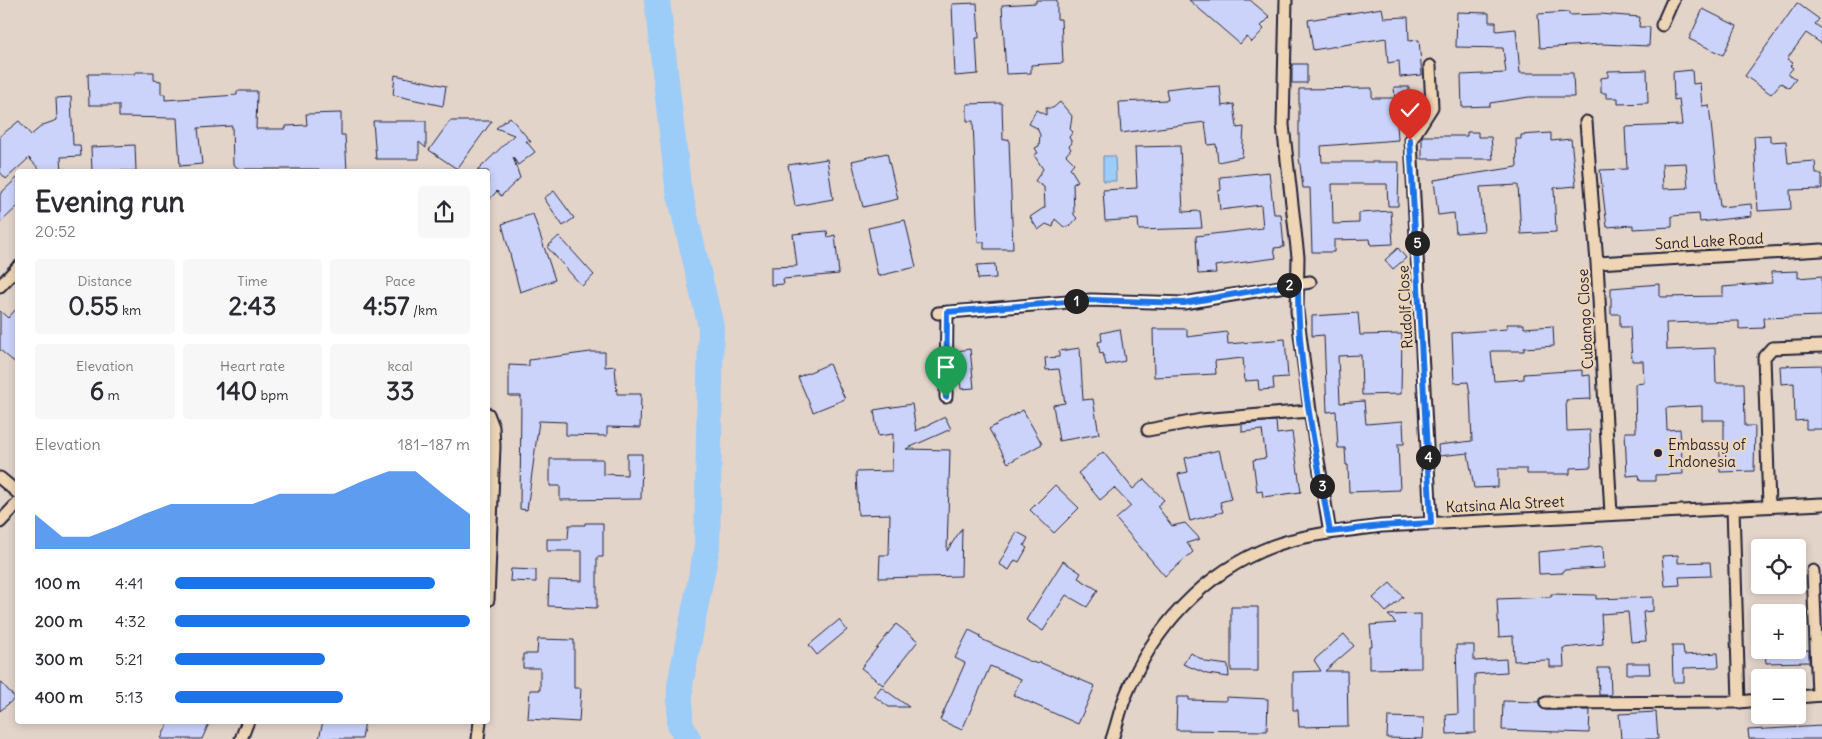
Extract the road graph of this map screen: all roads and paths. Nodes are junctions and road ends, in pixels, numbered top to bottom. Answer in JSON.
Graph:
{"nodes":[{"id":1,"x":1286,"y":0,"type":"edge"},
{"id":2,"x":1673,"y":0,"type":"edge"},
{"id":3,"x":1662,"y":25,"type":"dead end"},
{"id":4,"x":1430,"y":66,"type":"dead end"},
{"id":5,"x":1586,"y":122,"type":"dead end"},
{"id":6,"x":1822,"y":250,"type":"edge"},
{"id":7,"x":1597,"y":263,"type":"junction"},
{"id":8,"x":15,"y":271,"type":"edge"},
{"id":9,"x":1310,"y":282,"type":"dead end"},
{"id":10,"x":1298,"y":283,"type":"junction"},
{"id":11,"x":0,"y":286,"type":"edge"},
{"id":12,"x":1822,"y":346,"type":"edge"},
{"id":13,"x":946,"y":397,"type":"dead end"},
{"id":14,"x":1310,"y":412,"type":"junction"},
{"id":15,"x":490,"y":419,"type":"edge"},
{"id":16,"x":1148,"y":430,"type":"dead end"},
{"id":17,"x":0,"y":478,"type":"edge"},
{"id":18,"x":15,"y":490,"type":"edge"},
{"id":19,"x":1822,"y":504,"type":"edge"},
{"id":20,"x":15,"y":506,"type":"edge"},
{"id":21,"x":1770,"y":506,"type":"junction"},
{"id":22,"x":1734,"y":508,"type":"junction"},
{"id":23,"x":1611,"y":514,"type":"junction"},
{"id":24,"x":0,"y":522,"type":"edge"},
{"id":25,"x":1431,"y":523,"type":"junction"},
{"id":26,"x":1330,"y":532,"type":"junction"},
{"id":27,"x":490,"y":549,"type":"edge"},
{"id":28,"x":1813,"y":571,"type":"dead end"},
{"id":29,"x":1820,"y":695,"type":"edge"},
{"id":30,"x":1806,"y":696,"type":"edge"},
{"id":31,"x":1751,"y":701,"type":"edge"},
{"id":32,"x":1739,"y":702,"type":"junction"},
{"id":33,"x":1546,"y":703,"type":"dead end"},
{"id":34,"x":247,"y":724,"type":"edge"},
{"id":35,"x":480,"y":724,"type":"edge"},
{"id":36,"x":241,"y":739,"type":"edge"},
{"id":37,"x":478,"y":739,"type":"edge"},
{"id":38,"x":1112,"y":739,"type":"edge"}],
"edges":[{"from":1,"to":10,"type":"street"},
{"from":2,"to":3,"type":"street"},
{"from":4,"to":25,"type":"street","name":"Rudolf Close"},
{"from":5,"to":7,"type":"street","name":"Cubango Close"},
{"from":6,"to":7,"type":"street","name":"Sand Lake Road"},
{"from":7,"to":23,"type":"street","name":"Cubango Close"},
{"from":8,"to":11,"type":"street"},
{"from":9,"to":10,"type":"street"},
{"from":10,"to":13,"type":"street"},
{"from":10,"to":14,"type":"street"},
{"from":12,"to":21,"type":"street"},
{"from":14,"to":16,"type":"street"},
{"from":14,"to":26,"type":"street"},
{"from":15,"to":27,"type":"street"},
{"from":17,"to":18,"type":"street"},
{"from":19,"to":21,"type":"street","name":"Katsina Ala Street"},
{"from":20,"to":24,"type":"street"},
{"from":21,"to":22,"type":"street","name":"Katsina Ala Street"},
{"from":22,"to":23,"type":"street","name":"Katsina Ala Street"},
{"from":22,"to":32,"type":"street"},
{"from":23,"to":25,"type":"street","name":"Katsina Ala Street"},
{"from":25,"to":26,"type":"street","name":"Katsina Ala Street"},
{"from":26,"to":38,"type":"street","name":"Katsina Ala Street"},
{"from":28,"to":29,"type":"street"},
{"from":29,"to":30,"type":"street"},
{"from":31,"to":32,"type":"street"},
{"from":32,"to":33,"type":"street"},
{"from":34,"to":36,"type":"street"},
{"from":35,"to":37,"type":"street"}]}
